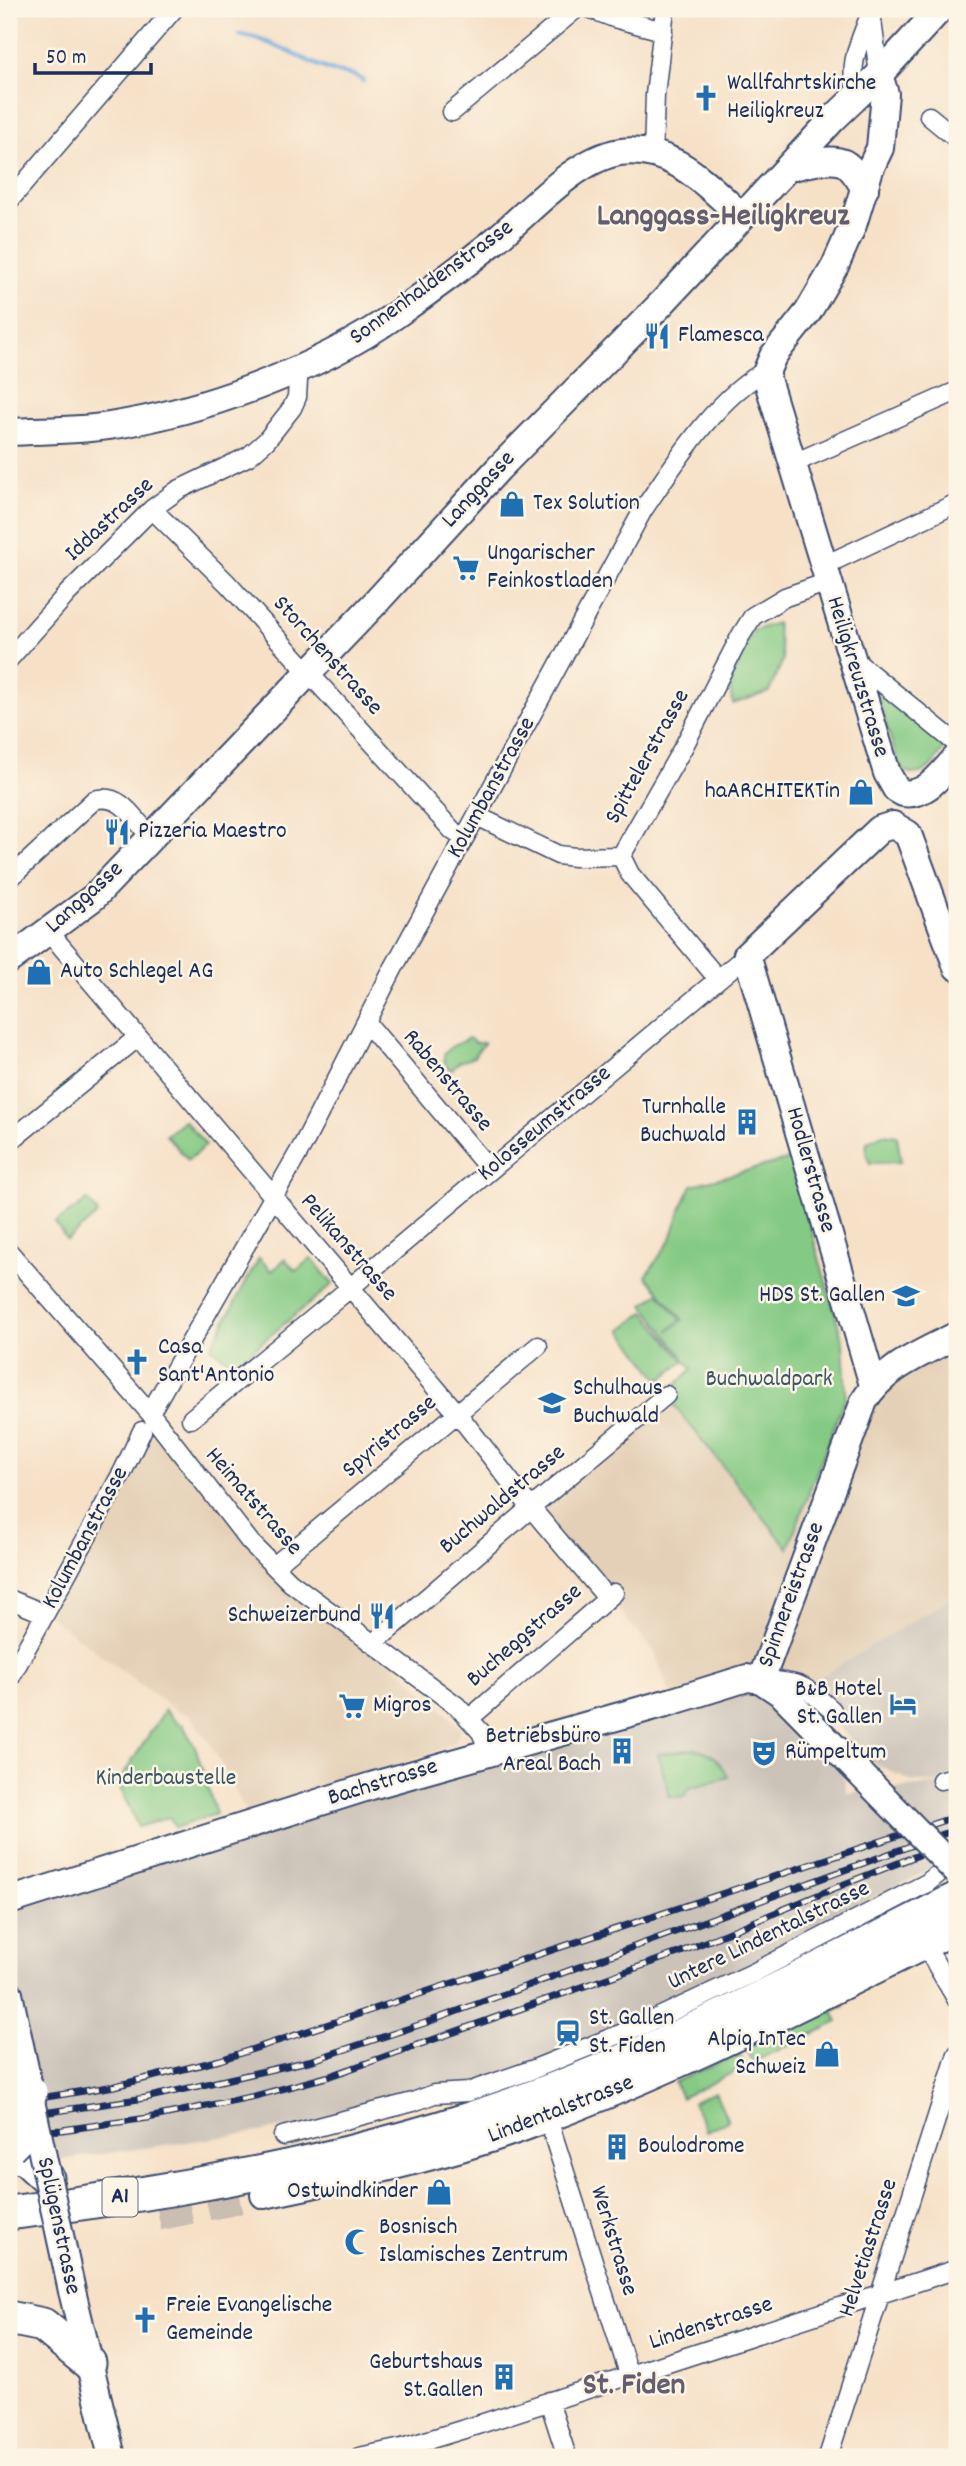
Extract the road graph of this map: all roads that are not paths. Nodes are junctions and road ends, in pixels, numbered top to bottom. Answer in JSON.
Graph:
{"nodes":[{"id":1,"x":174,"y":9,"type":"edge"},
{"id":2,"x":576,"y":9,"type":"edge"},
{"id":3,"x":592,"y":9,"type":"edge"},
{"id":4,"x":665,"y":9,"type":"edge"},
{"id":5,"x":940,"y":9,"type":"edge"},
{"id":6,"x":872,"y":10,"type":"edge"},
{"id":7,"x":663,"y":31,"type":"junction"},
{"id":8,"x":879,"y":75,"type":"junction"},
{"id":9,"x":858,"y":94,"type":"junction"},
{"id":10,"x":452,"y":112,"type":"dead end"},
{"id":11,"x":929,"y":116,"type":"dead end"},
{"id":12,"x":957,"y":139,"type":"edge"},
{"id":13,"x":653,"y":153,"type":"junction"},
{"id":14,"x":788,"y":168,"type":"junction"},
{"id":15,"x":868,"y":179,"type":"junction"},
{"id":16,"x":9,"y":201,"type":"edge"},
{"id":17,"x":742,"y":216,"type":"junction"},
{"id":18,"x":767,"y":370,"type":"junction"},
{"id":19,"x":293,"y":372,"type":"junction"},
{"id":20,"x":957,"y":391,"type":"edge"},
{"id":21,"x":9,"y":432,"type":"edge"},
{"id":22,"x":794,"y":463,"type":"junction"},
{"id":23,"x":957,"y":503,"type":"edge"},
{"id":24,"x":152,"y":509,"type":"junction"},
{"id":25,"x":826,"y":574,"type":"junction"},
{"id":26,"x":9,"y":659,"type":"edge"},
{"id":27,"x":853,"y":660,"type":"junction"},
{"id":28,"x":309,"y":671,"type":"junction"},
{"id":29,"x":957,"y":744,"type":"edge"},
{"id":30,"x":957,"y":757,"type":"edge"},
{"id":31,"x":903,"y":793,"type":"junction"},
{"id":32,"x":477,"y":816,"type":"junction"},
{"id":33,"x":893,"y":825,"type":"junction"},
{"id":34,"x":150,"y":836,"type":"junction"},
{"id":35,"x":464,"y":838,"type":"junction"},
{"id":36,"x":621,"y":856,"type":"junction"},
{"id":37,"x":9,"y":878,"type":"edge"},
{"id":38,"x":49,"y":932,"type":"junction"},
{"id":39,"x":747,"y":955,"type":"junction"},
{"id":40,"x":9,"y":961,"type":"edge"},
{"id":41,"x":957,"y":967,"type":"edge"},
{"id":42,"x":718,"y":979,"type":"junction"},
{"id":43,"x":366,"y":1023,"type":"junction"},
{"id":44,"x":138,"y":1038,"type":"junction"},
{"id":45,"x":9,"y":1142,"type":"edge"},
{"id":46,"x":490,"y":1170,"type":"junction"},
{"id":47,"x":273,"y":1198,"type":"junction"},
{"id":48,"x":9,"y":1252,"type":"edge"},
{"id":49,"x":351,"y":1288,"type":"junction"},
{"id":50,"x":957,"y":1335,"type":"edge"},
{"id":51,"x":538,"y":1346,"type":"dead end"},
{"id":52,"x":873,"y":1385,"type":"junction"},
{"id":53,"x":666,"y":1395,"type":"dead end"},
{"id":54,"x":150,"y":1413,"type":"junction"},
{"id":55,"x":457,"y":1413,"type":"junction"},
{"id":56,"x":191,"y":1419,"type":"dead end"},
{"id":57,"x":142,"y":1431,"type":"dead end"},
{"id":58,"x":531,"y":1508,"type":"junction"},
{"id":59,"x":274,"y":1566,"type":"junction"},
{"id":60,"x":611,"y":1596,"type":"joint"},
{"id":61,"x":9,"y":1599,"type":"edge"},
{"id":62,"x":45,"y":1614,"type":"junction"},
{"id":63,"x":374,"y":1643,"type":"junction"},
{"id":64,"x":9,"y":1680,"type":"edge"},
{"id":65,"x":761,"y":1680,"type":"junction"},
{"id":66,"x":832,"y":1710,"type":"dead end"},
{"id":67,"x":470,"y":1718,"type":"junction"},
{"id":68,"x":489,"y":1751,"type":"junction"},
{"id":69,"x":953,"y":1868,"type":"edge"},
{"id":70,"x":957,"y":1899,"type":"edge"},
{"id":71,"x":9,"y":1901,"type":"edge"},
{"id":72,"x":957,"y":1930,"type":"edge"},
{"id":73,"x":925,"y":1945,"type":"junction"},
{"id":74,"x":9,"y":1994,"type":"edge"},
{"id":75,"x":957,"y":2000,"type":"edge"},
{"id":76,"x":957,"y":2054,"type":"edge"},
{"id":77,"x":30,"y":2092,"type":"junction"},
{"id":78,"x":548,"y":2119,"type":"junction"},
{"id":79,"x":283,"y":2136,"type":"dead end"},
{"id":80,"x":9,"y":2147,"type":"edge"},
{"id":81,"x":9,"y":2156,"type":"edge"},
{"id":82,"x":230,"y":2177,"type":"junction"},
{"id":83,"x":47,"y":2178,"type":"junction"},
{"id":84,"x":9,"y":2194,"type":"edge"},
{"id":85,"x":264,"y":2195,"type":"dead end"},
{"id":86,"x":9,"y":2213,"type":"edge"},
{"id":87,"x":158,"y":2214,"type":"tunnel mouth"},
{"id":88,"x":9,"y":2235,"type":"edge"},
{"id":89,"x":957,"y":2269,"type":"edge"},
{"id":90,"x":880,"y":2294,"type":"junction"},
{"id":91,"x":65,"y":2304,"type":"junction"},
{"id":92,"x":9,"y":2309,"type":"edge"},
{"id":93,"x":9,"y":2318,"type":"edge"},
{"id":94,"x":89,"y":2363,"type":"junction"},
{"id":95,"x":630,"y":2377,"type":"junction"},
{"id":96,"x":549,"y":2401,"type":"junction"},
{"id":97,"x":112,"y":2457,"type":"edge"},
{"id":98,"x":359,"y":2457,"type":"edge"},
{"id":99,"x":567,"y":2457,"type":"edge"},
{"id":100,"x":828,"y":2457,"type":"edge"}],
"edges":[{"from":1,"to":16,"type":"street"},
{"from":2,"to":10,"type":"street"},
{"from":3,"to":7,"type":"street"},
{"from":4,"to":7,"type":"street"},
{"from":5,"to":8,"type":"street","name":"Langgasse"},
{"from":6,"to":8,"type":"street"},
{"from":6,"to":9,"type":"street"},
{"from":7,"to":13,"type":"street"},
{"from":8,"to":9,"type":"street","name":"Langgasse"},
{"from":8,"to":15,"type":"street","name":"Kolumbanstrasse"},
{"from":9,"to":14,"type":"street","name":"Langgasse"},
{"from":9,"to":15,"type":"street","name":"Kolumbanstrasse"},
{"from":11,"to":12,"type":"street"},
{"from":13,"to":17,"type":"street","name":"Sonnenhaldenstrasse"},
{"from":13,"to":19,"type":"street","name":"Sonnenhaldenstrasse"},
{"from":14,"to":15,"type":"street"},
{"from":14,"to":17,"type":"street","name":"Langgasse"},
{"from":15,"to":18,"type":"street","name":"Kolumbanstrasse"},
{"from":17,"to":28,"type":"street","name":"Langgasse"},
{"from":18,"to":22,"type":"street","name":"Heiligkreuzstrasse"},
{"from":18,"to":32,"type":"street","name":"Kolumbanstrasse"},
{"from":19,"to":21,"type":"street","name":"Sonnenhaldenstrasse"},
{"from":19,"to":24,"type":"street","name":"Iddastrasse"},
{"from":20,"to":22,"type":"street"},
{"from":22,"to":25,"type":"street","name":"Heiligkreuzstrasse"},
{"from":23,"to":25,"type":"street","name":"Spittelerstrasse"},
{"from":24,"to":26,"type":"street","name":"Iddastrasse"},
{"from":24,"to":28,"type":"street","name":"Storchenstrasse"},
{"from":25,"to":27,"type":"street","name":"Heiligkreuzstrasse"},
{"from":25,"to":36,"type":"street","name":"Spittelerstrasse"},
{"from":27,"to":29,"type":"street"},
{"from":27,"to":31,"type":"street","name":"Heiligkreuzstrasse"},
{"from":28,"to":34,"type":"street","name":"Langgasse"},
{"from":28,"to":35,"type":"street","name":"Storchenstrasse"},
{"from":30,"to":31,"type":"street"},
{"from":31,"to":33,"type":"street"},
{"from":32,"to":35,"type":"street","name":"Kolumbanstrasse"},
{"from":32,"to":36,"type":"street"},
{"from":33,"to":39,"type":"street","name":"Kolosseumstrasse"},
{"from":33,"to":41,"type":"street"},
{"from":34,"to":37,"type":"street"},
{"from":34,"to":38,"type":"street","name":"Langgasse"},
{"from":35,"to":43,"type":"street","name":"Kolumbanstrasse"},
{"from":36,"to":42,"type":"street","name":"Spittelerstrasse"},
{"from":38,"to":40,"type":"street","name":"Langgasse"},
{"from":38,"to":44,"type":"street","name":"Pelikanstrasse"},
{"from":39,"to":42,"type":"street","name":"Kolosseumstrasse"},
{"from":39,"to":52,"type":"street","name":"Hodlerstrasse"},
{"from":42,"to":46,"type":"street","name":"Kolosseumstrasse"},
{"from":43,"to":46,"type":"street","name":"Rabenstrasse"},
{"from":43,"to":47,"type":"street","name":"Kolumbanstrasse"},
{"from":44,"to":45,"type":"street"},
{"from":44,"to":47,"type":"street","name":"Pelikanstrasse"},
{"from":46,"to":49,"type":"street","name":"Kolosseumstrasse"},
{"from":47,"to":49,"type":"street","name":"Pelikanstrasse"},
{"from":47,"to":54,"type":"street","name":"Kolumbanstrasse"},
{"from":48,"to":54,"type":"street","name":"Heimatstrasse"},
{"from":49,"to":55,"type":"street","name":"Pelikanstrasse"},
{"from":49,"to":56,"type":"street","name":"Kolosseumstrasse"},
{"from":50,"to":52,"type":"street"},
{"from":51,"to":55,"type":"street","name":"Spyristrasse"},
{"from":52,"to":65,"type":"street","name":"Spinnereistrasse"},
{"from":53,"to":58,"type":"street","name":"Buchwaldstrasse"},
{"from":54,"to":59,"type":"street","name":"Heimatstrasse"},
{"from":55,"to":58,"type":"street","name":"Pelikanstrasse"},
{"from":55,"to":59,"type":"street","name":"Spyristrasse"},
{"from":57,"to":62,"type":"street","name":"Kolumbanstrasse"},
{"from":58,"to":60,"type":"street","name":"Pelikanstrasse"},
{"from":58,"to":63,"type":"street","name":"Buchwaldstrasse"},
{"from":59,"to":63,"type":"street","name":"Heimatstrasse"},
{"from":60,"to":67,"type":"street","name":"Bucheggstrasse"},
{"from":61,"to":62,"type":"street"},
{"from":62,"to":64,"type":"street","name":"Kolumbanstrasse"},
{"from":63,"to":67,"type":"street","name":"Heimatstrasse"},
{"from":65,"to":66,"type":"street"},
{"from":65,"to":68,"type":"street","name":"Bachstrasse"},
{"from":65,"to":69,"type":"street","name":"Spinnereistrasse","bridge":true},
{"from":67,"to":68,"type":"street","name":"Heimatstrasse"},
{"from":68,"to":71,"type":"street","name":"Bachstrasse"},
{"from":69,"to":79,"type":"street","name":"Untere Lindentalstrasse"},
{"from":70,"to":82,"type":"highway","number":"A1"},
{"from":72,"to":73,"type":"street","name":"Lindentalstrasse"},
{"from":73,"to":75,"type":"street"},
{"from":73,"to":78,"type":"street","name":"Lindentalstrasse"},
{"from":74,"to":77,"type":"street","name":"Splügenstrasse"},
{"from":76,"to":90,"type":"street","name":"Helvetiastrasse"},
{"from":77,"to":80,"type":"highway","bridge":true},
{"from":77,"to":83,"type":"street","name":"Splügenstrasse","bridge":true},
{"from":78,"to":85,"type":"street","name":"Lindentalstrasse"},
{"from":78,"to":95,"type":"street","name":"Werkstrasse"},
{"from":81,"to":83,"type":"highway"},
{"from":82,"to":84,"type":"highway","number":"A1"},
{"from":82,"to":86,"type":"highway","number":"A1"},
{"from":83,"to":91,"type":"street","name":"Splügenstrasse","bridge":true},
{"from":87,"to":88,"type":"highway","number":"A1"},
{"from":89,"to":90,"type":"street","name":"Lindenstrasse"},
{"from":90,"to":95,"type":"street","name":"Lindenstrasse"},
{"from":90,"to":100,"type":"street","name":"Helvetiastrasse"},
{"from":91,"to":92,"type":"highway"},
{"from":91,"to":94,"type":"street","name":"Splügenstrasse"},
{"from":93,"to":94,"type":"highway"},
{"from":94,"to":97,"type":"street","name":"Splügenstrasse"},
{"from":95,"to":96,"type":"street","name":"Lindenstrasse"},
{"from":96,"to":98,"type":"street","name":"Lindenstrasse"},
{"from":96,"to":99,"type":"street"}]}
